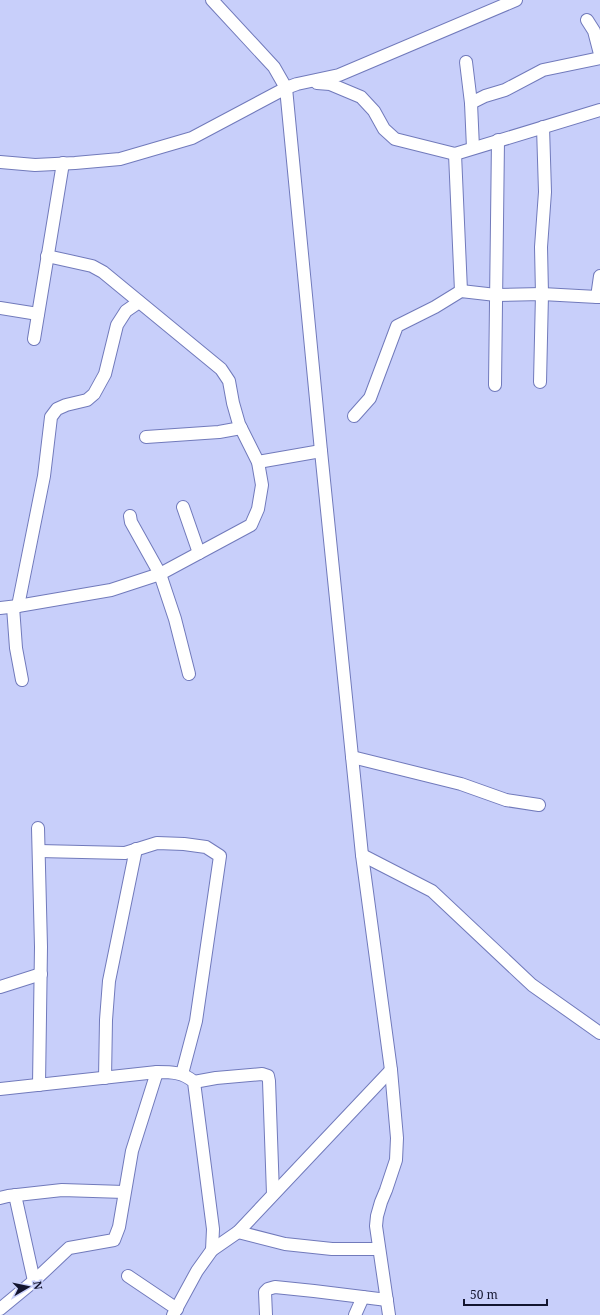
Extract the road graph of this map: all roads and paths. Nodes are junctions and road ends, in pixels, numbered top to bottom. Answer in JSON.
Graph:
{"nodes":[{"id":1,"x":212,"y":0,"type":"edge"},
{"id":2,"x":516,"y":0,"type":"edge"},
{"id":3,"x":587,"y":20,"type":"dead end"},
{"id":4,"x":600,"y":54,"type":"edge"},
{"id":5,"x":600,"y":58,"type":"edge"},
{"id":6,"x":466,"y":62,"type":"dead end"},
{"id":7,"x":310,"y":82,"type":"junction"},
{"id":8,"x":286,"y":88,"type":"junction"},
{"id":9,"x":471,"y":103,"type":"junction"},
{"id":10,"x":600,"y":110,"type":"edge"},
{"id":11,"x":543,"y":127,"type":"junction"},
{"id":12,"x":498,"y":140,"type":"junction"},
{"id":13,"x":473,"y":148,"type":"junction"},
{"id":14,"x":455,"y":154,"type":"junction"},
{"id":15,"x":0,"y":162,"type":"edge"},
{"id":16,"x":63,"y":163,"type":"junction"},
{"id":17,"x":47,"y":256,"type":"junction"},
{"id":18,"x":600,"y":276,"type":"edge"},
{"id":19,"x":461,"y":291,"type":"junction"},
{"id":20,"x":542,"y":294,"type":"junction"},
{"id":21,"x":496,"y":295,"type":"junction"},
{"id":22,"x":598,"y":297,"type":"edge"},
{"id":23,"x":139,"y":302,"type":"junction"},
{"id":24,"x":0,"y":308,"type":"edge"},
{"id":25,"x":38,"y":314,"type":"junction"},
{"id":26,"x":34,"y":339,"type":"dead end"},
{"id":27,"x":540,"y":382,"type":"dead end"},
{"id":28,"x":495,"y":385,"type":"dead end"},
{"id":29,"x":354,"y":416,"type":"dead end"},
{"id":30,"x":241,"y":428,"type":"junction"},
{"id":31,"x":146,"y":437,"type":"dead end"},
{"id":32,"x":321,"y":451,"type":"junction"},
{"id":33,"x":258,"y":462,"type":"junction"},
{"id":34,"x":183,"y":507,"type":"dead end"},
{"id":35,"x":130,"y":516,"type":"dead end"},
{"id":36,"x":199,"y":553,"type":"junction"},
{"id":37,"x":160,"y":574,"type":"junction"},
{"id":38,"x":16,"y":606,"type":"junction"},
{"id":39,"x":0,"y":608,"type":"edge"},
{"id":40,"x":189,"y":674,"type":"dead end"},
{"id":41,"x":22,"y":680,"type":"dead end"},
{"id":42,"x":352,"y":757,"type":"junction"},
{"id":43,"x":539,"y":805,"type":"dead end"},
{"id":44,"x":38,"y":828,"type":"dead end"},
{"id":45,"x":136,"y":849,"type":"junction"},
{"id":46,"x":39,"y":851,"type":"junction"},
{"id":47,"x":362,"y":855,"type":"junction"},
{"id":48,"x":41,"y":974,"type":"junction"},
{"id":49,"x":0,"y":988,"type":"edge"},
{"id":50,"x":600,"y":1033,"type":"edge"},
{"id":51,"x":391,"y":1070,"type":"junction"},
{"id":52,"x":157,"y":1072,"type":"junction"},
{"id":53,"x":182,"y":1074,"type":"junction"},
{"id":54,"x":105,"y":1078,"type":"junction"},
{"id":55,"x":194,"y":1082,"type":"junction"},
{"id":56,"x":39,"y":1085,"type":"junction"},
{"id":57,"x":0,"y":1090,"type":"edge"},
{"id":58,"x":124,"y":1192,"type":"junction"},
{"id":59,"x":273,"y":1194,"type":"junction"},
{"id":60,"x":15,"y":1195,"type":"junction"},
{"id":61,"x":0,"y":1198,"type":"edge"},
{"id":62,"x":238,"y":1232,"type":"junction"},
{"id":63,"x":380,"y":1249,"type":"junction"},
{"id":64,"x":212,"y":1250,"type":"junction"},
{"id":65,"x":128,"y":1276,"type":"dead end"},
{"id":66,"x":34,"y":1282,"type":"junction"},
{"id":67,"x":363,"y":1297,"type":"junction"},
{"id":68,"x":387,"y":1300,"type":"junction"},
{"id":69,"x":0,"y":1309,"type":"edge"},
{"id":70,"x":175,"y":1312,"type":"edge"},
{"id":71,"x":266,"y":1315,"type":"edge"},
{"id":72,"x":355,"y":1315,"type":"edge"},
{"id":73,"x":389,"y":1315,"type":"edge"}],
"edges":[{"from":1,"to":8,"type":"street"},
{"from":2,"to":7,"type":"street"},
{"from":3,"to":4,"type":"street"},
{"from":5,"to":9,"type":"street"},
{"from":6,"to":9,"type":"street"},
{"from":7,"to":8,"type":"street"},
{"from":7,"to":14,"type":"street"},
{"from":8,"to":16,"type":"street"},
{"from":8,"to":32,"type":"street"},
{"from":9,"to":13,"type":"street"},
{"from":10,"to":11,"type":"street"},
{"from":11,"to":12,"type":"street"},
{"from":11,"to":20,"type":"street"},
{"from":12,"to":13,"type":"street"},
{"from":12,"to":21,"type":"street"},
{"from":13,"to":14,"type":"street"},
{"from":14,"to":19,"type":"street"},
{"from":15,"to":16,"type":"street"},
{"from":16,"to":17,"type":"street"},
{"from":17,"to":23,"type":"street"},
{"from":17,"to":25,"type":"street"},
{"from":18,"to":22,"type":"street"},
{"from":19,"to":21,"type":"street"},
{"from":19,"to":29,"type":"street"},
{"from":20,"to":21,"type":"street"},
{"from":20,"to":22,"type":"street"},
{"from":20,"to":27,"type":"street"},
{"from":21,"to":28,"type":"street"},
{"from":23,"to":30,"type":"street"},
{"from":23,"to":38,"type":"street"},
{"from":24,"to":25,"type":"street"},
{"from":25,"to":26,"type":"street"},
{"from":30,"to":31,"type":"street"},
{"from":30,"to":33,"type":"street"},
{"from":32,"to":33,"type":"street"},
{"from":32,"to":42,"type":"street"},
{"from":33,"to":36,"type":"street"},
{"from":34,"to":36,"type":"street"},
{"from":35,"to":37,"type":"street"},
{"from":36,"to":37,"type":"street"},
{"from":37,"to":38,"type":"street"},
{"from":37,"to":40,"type":"street"},
{"from":38,"to":39,"type":"street"},
{"from":38,"to":41,"type":"street"},
{"from":42,"to":43,"type":"street"},
{"from":42,"to":47,"type":"street"},
{"from":44,"to":46,"type":"street"},
{"from":45,"to":46,"type":"street"},
{"from":45,"to":53,"type":"street"},
{"from":45,"to":54,"type":"street"},
{"from":46,"to":48,"type":"street"},
{"from":47,"to":50,"type":"street"},
{"from":47,"to":51,"type":"street"},
{"from":48,"to":49,"type":"street"},
{"from":48,"to":56,"type":"street"},
{"from":51,"to":59,"type":"street"},
{"from":51,"to":63,"type":"street"},
{"from":52,"to":53,"type":"street"},
{"from":52,"to":54,"type":"street"},
{"from":52,"to":58,"type":"street"},
{"from":53,"to":55,"type":"street"},
{"from":54,"to":56,"type":"street"},
{"from":55,"to":59,"type":"street"},
{"from":55,"to":64,"type":"street"},
{"from":56,"to":57,"type":"street"},
{"from":58,"to":60,"type":"street"},
{"from":58,"to":66,"type":"street"},
{"from":59,"to":62,"type":"street"},
{"from":60,"to":61,"type":"street"},
{"from":60,"to":66,"type":"street"},
{"from":62,"to":63,"type":"street"},
{"from":62,"to":64,"type":"street"},
{"from":63,"to":68,"type":"street"},
{"from":64,"to":70,"type":"street"},
{"from":65,"to":70,"type":"street"},
{"from":66,"to":69,"type":"street"},
{"from":67,"to":68,"type":"street"},
{"from":67,"to":71,"type":"street"},
{"from":67,"to":72,"type":"street"},
{"from":68,"to":73,"type":"street"}]}
